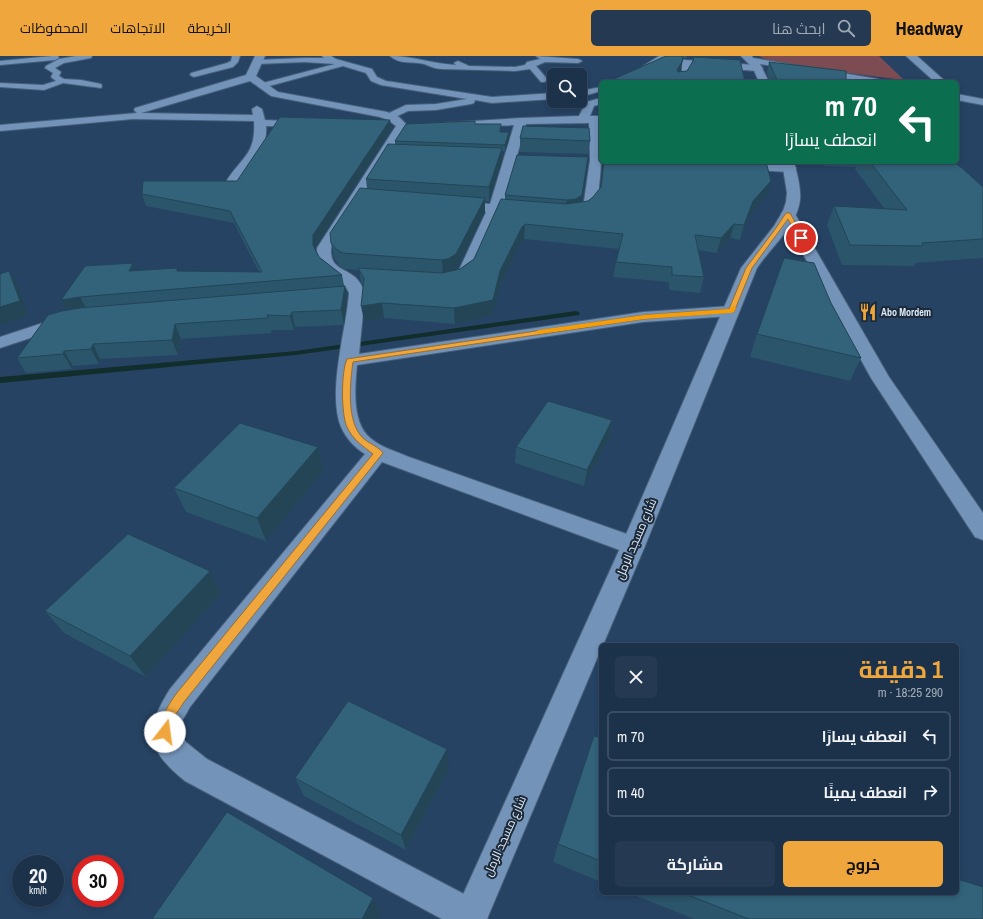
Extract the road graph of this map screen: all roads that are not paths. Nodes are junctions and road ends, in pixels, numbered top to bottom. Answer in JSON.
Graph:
{"nodes":[{"id":1,"x":88,"y":56,"type":"edge"},
{"id":2,"x":236,"y":56,"type":"edge"},
{"id":3,"x":394,"y":56,"type":"edge"},
{"id":4,"x":566,"y":56,"type":"edge"},
{"id":5,"x":663,"y":56,"type":"edge"},
{"id":6,"x":912,"y":56,"type":"edge"},
{"id":7,"x":58,"y":58,"type":"edge"},
{"id":8,"x":575,"y":58,"type":"edge"},
{"id":9,"x":749,"y":58,"type":"edge"},
{"id":10,"x":329,"y":59,"type":"edge"},
{"id":11,"x":256,"y":61,"type":"edge"},
{"id":12,"x":461,"y":61,"type":"dead end"},
{"id":13,"x":556,"y":61,"type":"junction"},
{"id":14,"x":0,"y":63,"type":"edge"},
{"id":15,"x":685,"y":63,"type":"junction"},
{"id":16,"x":342,"y":64,"type":"junction"},
{"id":17,"x":533,"y":64,"type":"edge"},
{"id":18,"x":503,"y":65,"type":"junction"},
{"id":19,"x":442,"y":67,"type":"junction"},
{"id":20,"x":467,"y":68,"type":"junction"},
{"id":21,"x":572,"y":68,"type":"dead end"},
{"id":22,"x":758,"y":68,"type":"junction"},
{"id":23,"x":432,"y":74,"type":"dead end"},
{"id":24,"x":194,"y":75,"type":"dead end"},
{"id":25,"x":251,"y":77,"type":"junction"},
{"id":26,"x":506,"y":77,"type":"dead end"},
{"id":27,"x":62,"y":80,"type":"junction"},
{"id":28,"x":544,"y":80,"type":"dead end"},
{"id":29,"x":623,"y":80,"type":"edge"},
{"id":30,"x":681,"y":80,"type":"edge"},
{"id":31,"x":763,"y":80,"type":"edge"},
{"id":32,"x":861,"y":80,"type":"edge"},
{"id":33,"x":939,"y":80,"type":"edge"},
{"id":34,"x":0,"y":85,"type":"edge"},
{"id":35,"x":98,"y":86,"type":"dead end"},
{"id":36,"x":262,"y":86,"type":"junction"},
{"id":37,"x":599,"y":90,"type":"edge"},
{"id":38,"x":589,"y":92,"type":"joint"},
{"id":39,"x":275,"y":94,"type":"junction"},
{"id":40,"x":547,"y":96,"type":"edge"},
{"id":41,"x":959,"y":96,"type":"edge"},
{"id":42,"x":599,"y":99,"type":"edge"},
{"id":43,"x":492,"y":100,"type":"junction"},
{"id":44,"x":599,"y":101,"type":"edge"},
{"id":45,"x":983,"y":102,"type":"edge"},
{"id":46,"x":118,"y":117,"type":"junction"},
{"id":47,"x":593,"y":119,"type":"edge"},
{"id":48,"x":261,"y":120,"type":"junction"},
{"id":49,"x":521,"y":121,"type":"junction"},
{"id":50,"x":402,"y":123,"type":"junction"},
{"id":51,"x":316,"y":125,"type":"edge"},
{"id":52,"x":381,"y":126,"type":"edge"},
{"id":53,"x":434,"y":126,"type":"edge"},
{"id":54,"x":0,"y":128,"type":"edge"},
{"id":55,"x":496,"y":156,"type":"edge"},
{"id":56,"x":511,"y":157,"type":"junction"},
{"id":57,"x":527,"y":157,"type":"edge"},
{"id":58,"x":581,"y":160,"type":"edge"},
{"id":59,"x":599,"y":160,"type":"edge"},
{"id":60,"x":729,"y":165,"type":"edge"},
{"id":61,"x":789,"y":165,"type":"edge"},
{"id":62,"x":233,"y":180,"type":"edge"},
{"id":63,"x":441,"y":204,"type":"edge"},
{"id":64,"x":495,"y":208,"type":"junction"},
{"id":65,"x":542,"y":212,"type":"edge"},
{"id":66,"x":558,"y":213,"type":"edge"},
{"id":67,"x":788,"y":214,"type":"junction"},
{"id":68,"x":435,"y":282,"type":"edge"},
{"id":69,"x":731,"y":311,"type":"junction"},
{"id":70,"x":80,"y":318,"type":"edge"},
{"id":71,"x":0,"y":343,"type":"edge"},
{"id":72,"x":349,"y":361,"type":"junction"},
{"id":73,"x":378,"y":453,"type":"junction"},
{"id":74,"x":983,"y":531,"type":"edge"},
{"id":75,"x":633,"y":546,"type":"junction"},
{"id":76,"x":470,"y":917,"type":"edge"}],
"edges":[{"from":1,"to":7,"type":"lane"},
{"from":2,"to":24,"type":"lane"},
{"from":3,"to":19,"type":"lane"},
{"from":4,"to":8,"type":"lane"},
{"from":5,"to":15,"type":"street"},
{"from":5,"to":29,"type":"lane"},
{"from":6,"to":33,"type":"street"},
{"from":7,"to":14,"type":"lane"},
{"from":7,"to":27,"type":"lane"},
{"from":8,"to":13,"type":"lane"},
{"from":9,"to":22,"type":"street"},
{"from":9,"to":32,"type":"street"},
{"from":10,"to":11,"type":"lane"},
{"from":10,"to":16,"type":"lane"},
{"from":11,"to":25,"type":"street"},
{"from":12,"to":20,"type":"lane"},
{"from":13,"to":17,"type":"lane"},
{"from":13,"to":21,"type":"lane"},
{"from":15,"to":22,"type":"street"},
{"from":15,"to":30,"type":"lane"},
{"from":16,"to":36,"type":"lane"},
{"from":16,"to":43,"type":"lane"},
{"from":17,"to":18,"type":"lane"},
{"from":17,"to":18,"type":"lane"},
{"from":17,"to":28,"type":"lane"},
{"from":18,"to":20,"type":"lane"},
{"from":18,"to":26,"type":"lane"},
{"from":19,"to":20,"type":"lane"},
{"from":19,"to":23,"type":"lane"},
{"from":22,"to":31,"type":"street"},
{"from":25,"to":36,"type":"street"},
{"from":25,"to":46,"type":"street"},
{"from":27,"to":34,"type":"lane"},
{"from":27,"to":35,"type":"lane"},
{"from":36,"to":39,"type":"street"},
{"from":37,"to":38,"type":"lane"},
{"from":38,"to":42,"type":"lane"},
{"from":39,"to":48,"type":"street"},
{"from":39,"to":50,"type":"street"},
{"from":40,"to":43,"type":"lane"},
{"from":41,"to":45,"type":"street"},
{"from":43,"to":50,"type":"lane"},
{"from":44,"to":47,"type":"street"},
{"from":46,"to":48,"type":"street"},
{"from":46,"to":54,"type":"street"},
{"from":47,"to":49,"type":"street"},
{"from":47,"to":59,"type":"street"},
{"from":48,"to":51,"type":"street"},
{"from":48,"to":62,"type":"street"},
{"from":49,"to":53,"type":"street"},
{"from":49,"to":56,"type":"street"},
{"from":50,"to":52,"type":"street"},
{"from":50,"to":72,"type":"street"},
{"from":55,"to":56,"type":"street"},
{"from":56,"to":57,"type":"street"},
{"from":56,"to":64,"type":"street"},
{"from":58,"to":59,"type":"street"},
{"from":59,"to":66,"type":"street"},
{"from":60,"to":61,"type":"street"},
{"from":61,"to":67,"type":"street","name":"شارع مسجد الرمل"},
{"from":63,"to":64,"type":"street"},
{"from":64,"to":65,"type":"street"},
{"from":64,"to":68,"type":"street"},
{"from":67,"to":69,"type":"street","name":"شارع مسجد الرمل"},
{"from":67,"to":74,"type":"street"},
{"from":69,"to":72,"type":"street"},
{"from":69,"to":75,"type":"street","name":"شارع مسجد الرمل"},
{"from":70,"to":71,"type":"street"},
{"from":72,"to":73,"type":"street"},
{"from":73,"to":75,"type":"street"},
{"from":73,"to":76,"type":"street"},
{"from":75,"to":76,"type":"street","name":"شارع مسجد الرمل"}]}
